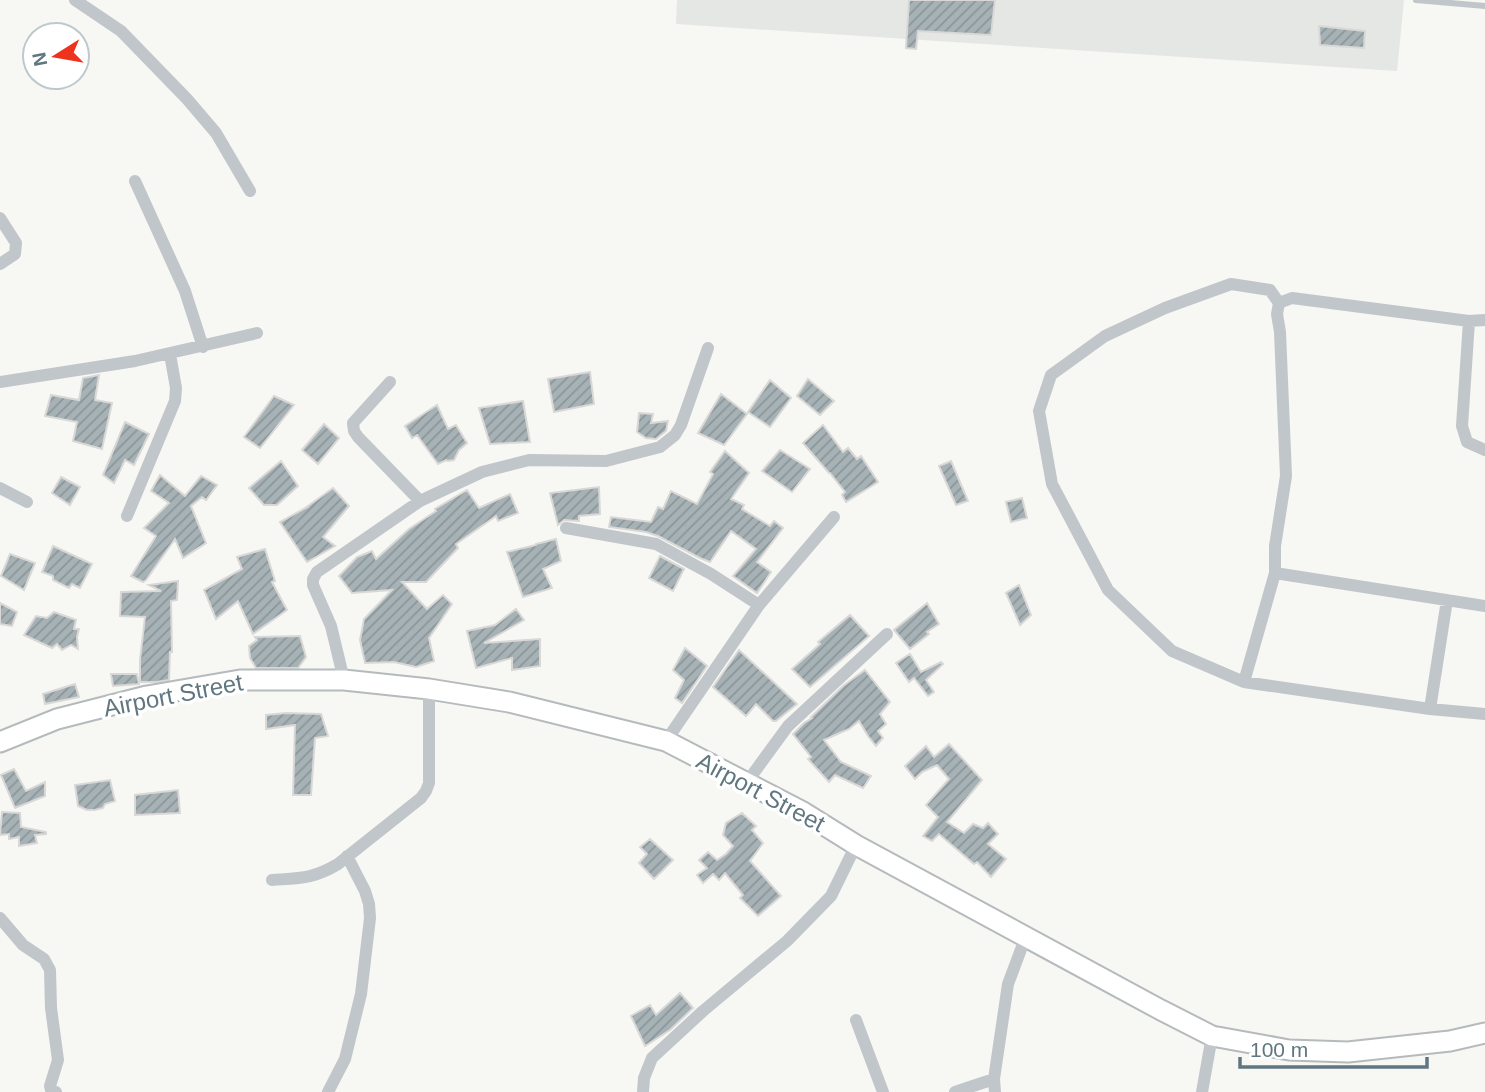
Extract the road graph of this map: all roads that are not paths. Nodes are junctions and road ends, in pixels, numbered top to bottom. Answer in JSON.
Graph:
{"nodes":[{"id":1,"x":75,"y":0,"type":"edge"},
{"id":2,"x":1416,"y":0,"type":"edge"},
{"id":3,"x":1485,"y":6,"type":"edge"},
{"id":4,"x":135,"y":181,"type":"dead end"},
{"id":5,"x":250,"y":191,"type":"dead end"},
{"id":6,"x":0,"y":218,"type":"edge"},
{"id":7,"x":0,"y":264,"type":"edge"},
{"id":8,"x":1279,"y":303,"type":"junction"},
{"id":9,"x":1485,"y":320,"type":"edge"},
{"id":10,"x":1469,"y":321,"type":"junction"},
{"id":11,"x":257,"y":333,"type":"dead end"},
{"id":12,"x":203,"y":346,"type":"junction"},
{"id":13,"x":708,"y":348,"type":"dead end"},
{"id":14,"x":170,"y":354,"type":"junction"},
{"id":15,"x":0,"y":382,"type":"edge"},
{"id":16,"x":390,"y":382,"type":"dead end"},
{"id":17,"x":1485,"y":450,"type":"edge"},
{"id":18,"x":0,"y":488,"type":"edge"},
{"id":19,"x":420,"y":501,"type":"junction"},
{"id":20,"x":27,"y":502,"type":"dead end"},
{"id":21,"x":127,"y":516,"type":"dead end"},
{"id":22,"x":834,"y":517,"type":"dead end"},
{"id":23,"x":566,"y":528,"type":"dead end"},
{"id":24,"x":1275,"y":573,"type":"junction"},
{"id":25,"x":1447,"y":600,"type":"junction"},
{"id":26,"x":759,"y":605,"type":"junction"},
{"id":27,"x":1485,"y":606,"type":"edge"},
{"id":28,"x":887,"y":634,"type":"dead end"},
{"id":29,"x":344,"y":680,"type":"junction"},
{"id":30,"x":1244,"y":682,"type":"junction"},
{"id":31,"x":429,"y":689,"type":"junction"},
{"id":32,"x":1430,"y":709,"type":"junction"},
{"id":33,"x":1485,"y":714,"type":"edge"},
{"id":34,"x":666,"y":741,"type":"junction"},
{"id":35,"x":0,"y":742,"type":"edge"},
{"id":36,"x":747,"y":782,"type":"junction"},
{"id":37,"x":856,"y":845,"type":"junction"},
{"id":38,"x":347,"y":856,"type":"junction"},
{"id":39,"x":271,"y":880,"type":"dead end"},
{"id":40,"x":0,"y":918,"type":"edge"},
{"id":41,"x":1026,"y":936,"type":"junction"},
{"id":42,"x":856,"y":1020,"type":"dead end"},
{"id":43,"x":1485,"y":1033,"type":"edge"},
{"id":44,"x":1212,"y":1036,"type":"junction"},
{"id":45,"x":994,"y":1085,"type":"edge"},
{"id":46,"x":56,"y":1092,"type":"edge"},
{"id":47,"x":328,"y":1092,"type":"edge"},
{"id":48,"x":643,"y":1092,"type":"edge"},
{"id":49,"x":883,"y":1092,"type":"edge"},
{"id":50,"x":955,"y":1092,"type":"edge"},
{"id":51,"x":1202,"y":1092,"type":"edge"}],
"edges":[{"from":1,"to":5,"type":"street"},
{"from":2,"to":3,"type":"lane"},
{"from":4,"to":12,"type":"street"},
{"from":6,"to":7,"type":"street"},
{"from":8,"to":10,"type":"street"},
{"from":8,"to":24,"type":"street"},
{"from":8,"to":30,"type":"street"},
{"from":9,"to":10,"type":"street"},
{"from":10,"to":17,"type":"street"},
{"from":11,"to":12,"type":"street"},
{"from":12,"to":14,"type":"street"},
{"from":13,"to":19,"type":"street"},
{"from":14,"to":15,"type":"street"},
{"from":14,"to":21,"type":"street"},
{"from":16,"to":19,"type":"street"},
{"from":18,"to":20,"type":"street"},
{"from":19,"to":29,"type":"street"},
{"from":22,"to":26,"type":"street"},
{"from":23,"to":26,"type":"street"},
{"from":24,"to":25,"type":"street"},
{"from":24,"to":30,"type":"street"},
{"from":25,"to":27,"type":"street"},
{"from":25,"to":32,"type":"street"},
{"from":26,"to":34,"type":"street"},
{"from":28,"to":36,"type":"street"},
{"from":29,"to":31,"type":"highway","name":"Airport Street"},
{"from":29,"to":35,"type":"highway","name":"Airport Street"},
{"from":30,"to":32,"type":"street"},
{"from":31,"to":34,"type":"highway","name":"Airport Street"},
{"from":31,"to":38,"type":"street"},
{"from":32,"to":33,"type":"street"},
{"from":34,"to":36,"type":"highway","name":"Airport Street"},
{"from":36,"to":37,"type":"highway","name":"Airport Street"},
{"from":37,"to":41,"type":"highway","name":"Airport Street"},
{"from":37,"to":48,"type":"street"},
{"from":38,"to":39,"type":"street"},
{"from":38,"to":47,"type":"street"},
{"from":40,"to":46,"type":"street"},
{"from":41,"to":44,"type":"highway","name":"Airport Street"},
{"from":41,"to":45,"type":"street"},
{"from":42,"to":49,"type":"street"},
{"from":43,"to":44,"type":"highway","name":"Airport Street"},
{"from":44,"to":51,"type":"street"},
{"from":45,"to":50,"type":"street"}]}
